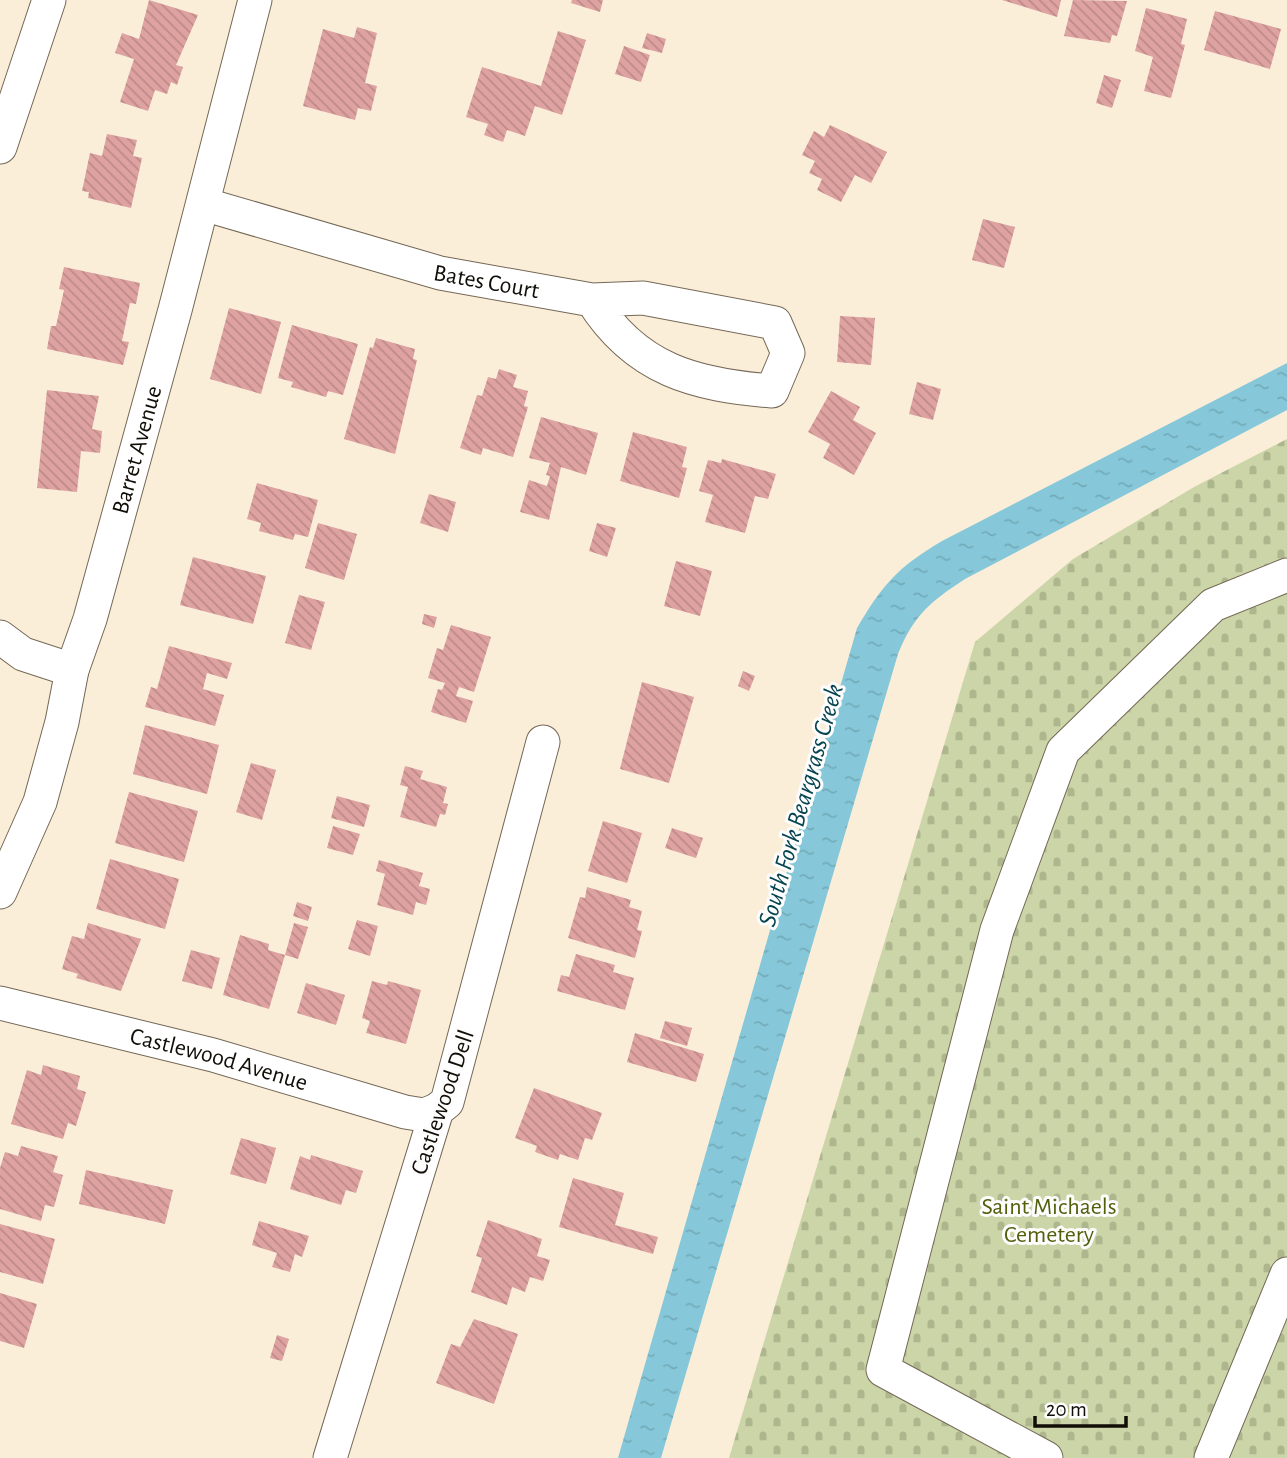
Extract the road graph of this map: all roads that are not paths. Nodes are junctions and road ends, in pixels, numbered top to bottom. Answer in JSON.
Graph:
{"nodes":[{"id":1,"x":49,"y":0,"type":"edge"},
{"id":2,"x":255,"y":0,"type":"edge"},
{"id":3,"x":0,"y":148,"type":"edge"},
{"id":4,"x":203,"y":204,"type":"junction"},
{"id":5,"x":592,"y":300,"type":"junction"},
{"id":6,"x":1287,"y":575,"type":"edge"},
{"id":7,"x":0,"y":636,"type":"edge"},
{"id":8,"x":72,"y":670,"type":"junction"},
{"id":9,"x":543,"y":742,"type":"dead end"},
{"id":10,"x":4,"y":872,"type":"edge"},
{"id":11,"x":0,"y":1003,"type":"edge"},
{"id":12,"x":437,"y":1110,"type":"junction"},
{"id":13,"x":1287,"y":1275,"type":"edge"},
{"id":14,"x":330,"y":1458,"type":"edge"},
{"id":15,"x":1046,"y":1458,"type":"edge"},
{"id":16,"x":1211,"y":1458,"type":"edge"}],
"edges":[{"from":1,"to":3,"type":"street"},
{"from":2,"to":4,"type":"street","name":"Barret Avenue"},
{"from":4,"to":5,"type":"street","name":"Bates Court"},
{"from":4,"to":8,"type":"street","name":"Barret Avenue"},
{"from":5,"to":5,"type":"street","name":"Bates Court"},
{"from":6,"to":15,"type":"street"},
{"from":7,"to":8,"type":"street"},
{"from":8,"to":10,"type":"street","name":"Barret Avenue"},
{"from":9,"to":12,"type":"street","name":"Castlewood Dell"},
{"from":11,"to":12,"type":"street","name":"Castlewood Avenue"},
{"from":12,"to":14,"type":"street","name":"Castlewood Dell"},
{"from":13,"to":16,"type":"street"}]}
